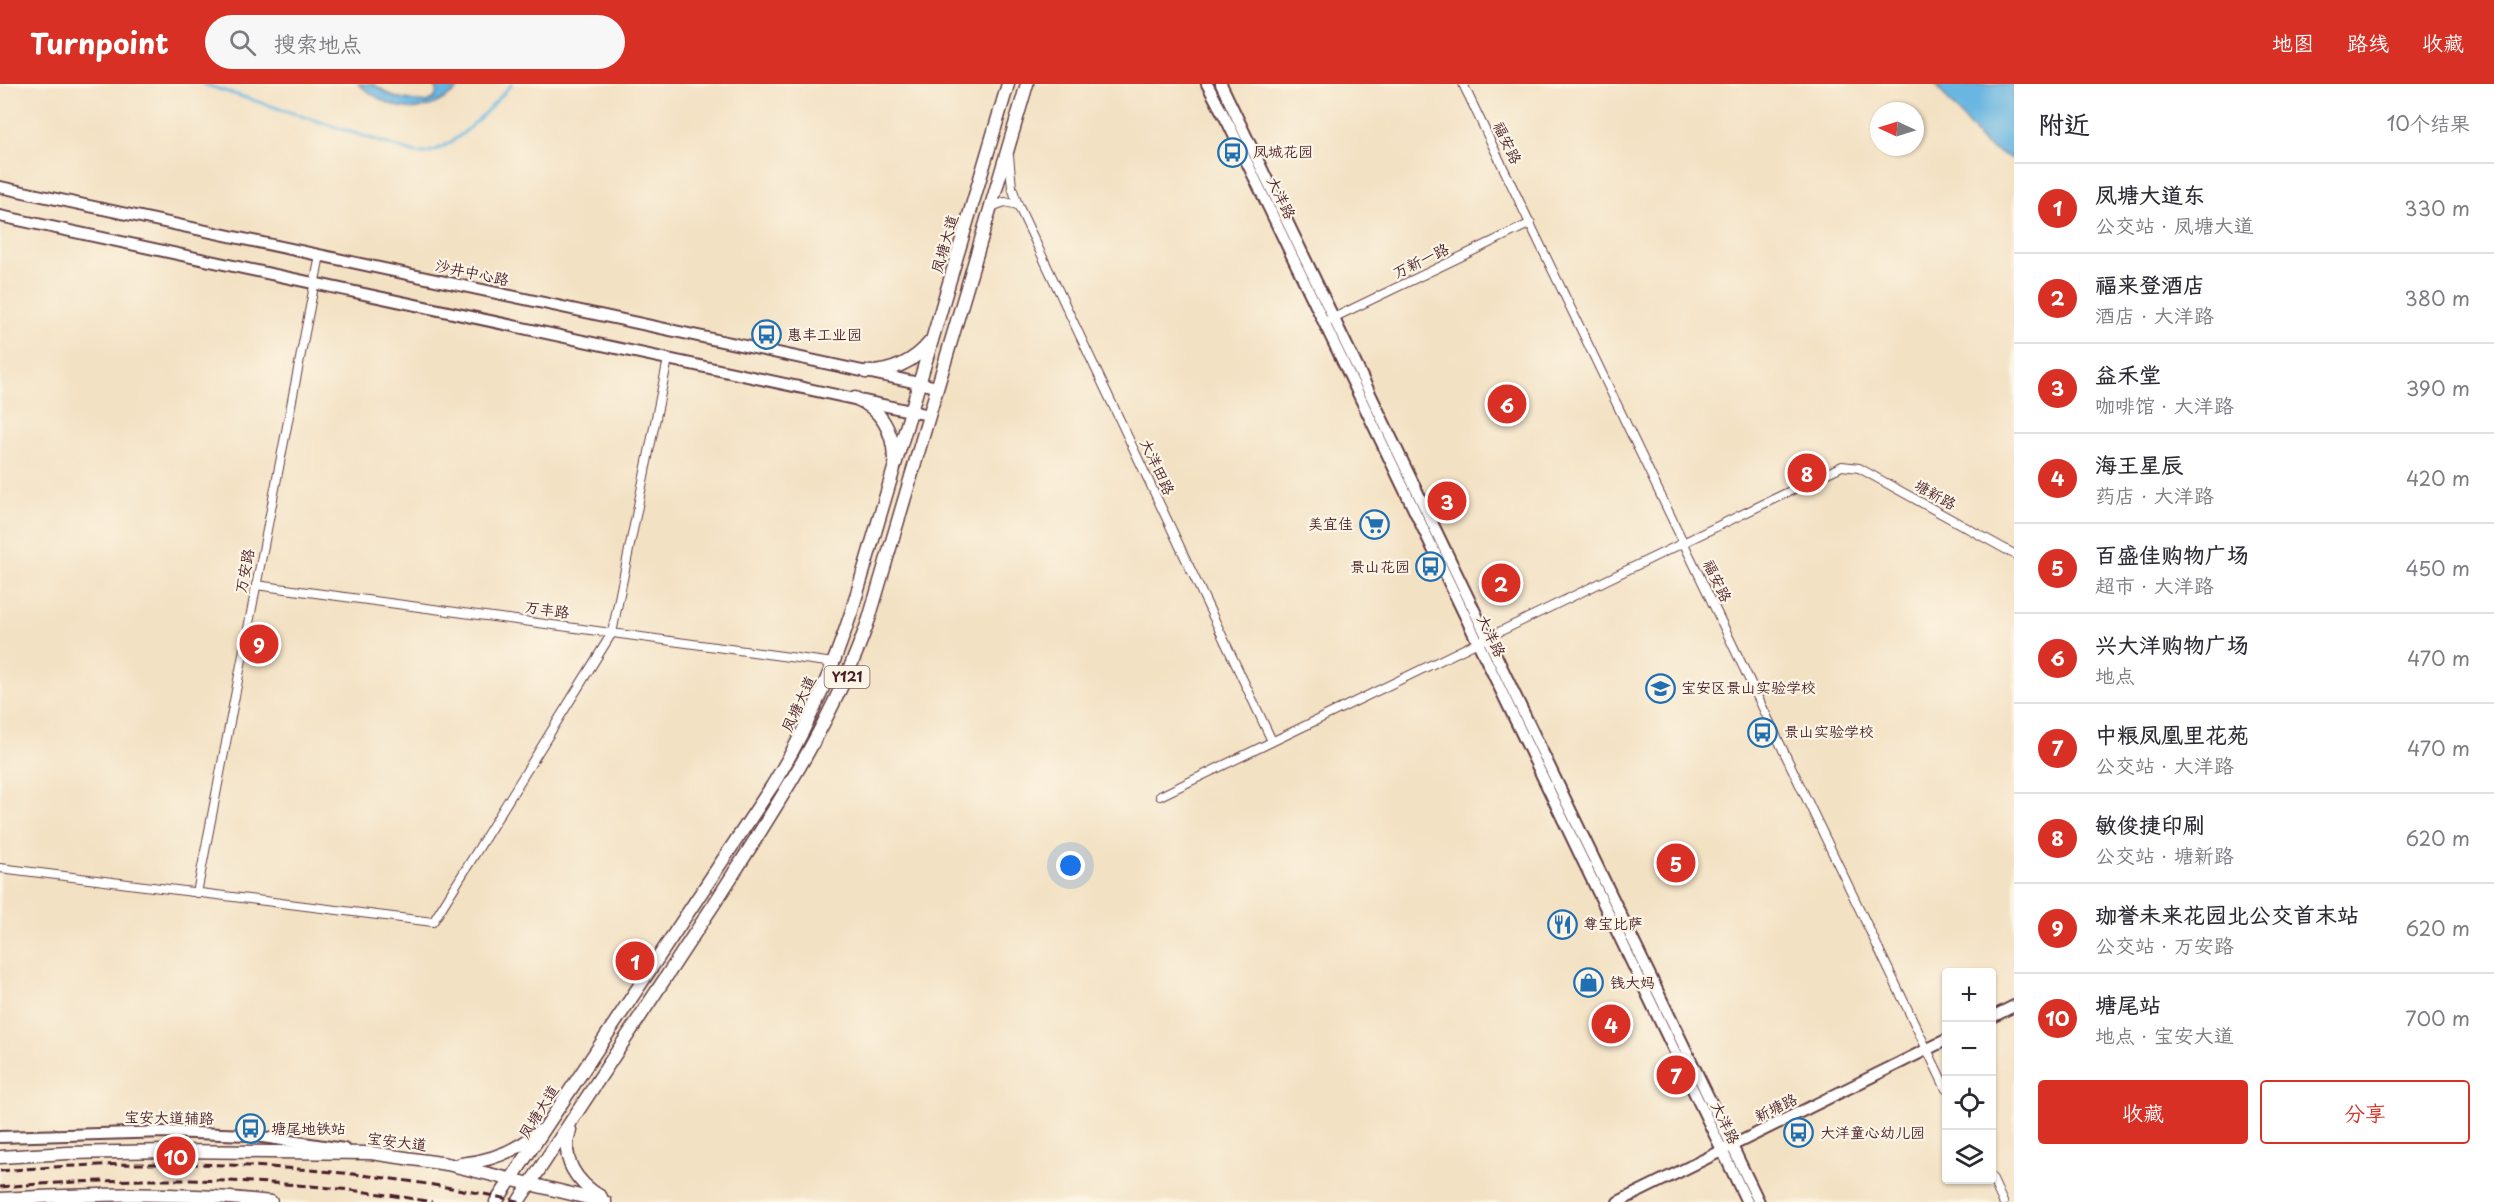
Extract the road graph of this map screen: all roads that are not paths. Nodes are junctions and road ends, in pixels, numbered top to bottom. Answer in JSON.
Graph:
{"nodes":[{"id":1,"x":1008,"y":84,"type":"edge"},
{"id":2,"x":1027,"y":84,"type":"edge"},
{"id":3,"x":1207,"y":84,"type":"edge"},
{"id":4,"x":1221,"y":84,"type":"edge"},
{"id":5,"x":1463,"y":84,"type":"edge"},
{"id":6,"x":1009,"y":145,"type":"junction"},
{"id":7,"x":0,"y":187,"type":"edge"},
{"id":8,"x":1018,"y":205,"type":"junction"},
{"id":9,"x":990,"y":208,"type":"junction"},
{"id":10,"x":0,"y":216,"type":"edge"},
{"id":11,"x":1530,"y":223,"type":"junction"},
{"id":12,"x":320,"y":255,"type":"junction"},
{"id":13,"x":315,"y":283,"type":"junction"},
{"id":14,"x":1329,"y":321,"type":"junction"},
{"id":15,"x":933,"y":336,"type":"junction"},
{"id":16,"x":668,"y":359,"type":"junction"},
{"id":17,"x":865,"y":372,"type":"junction"},
{"id":18,"x":919,"y":384,"type":"junction"},
{"id":19,"x":937,"y":387,"type":"junction"},
{"id":20,"x":855,"y":399,"type":"junction"},
{"id":21,"x":911,"y":411,"type":"junction"},
{"id":22,"x":929,"y":415,"type":"junction"},
{"id":23,"x":893,"y":472,"type":"junction"},
{"id":24,"x":1684,"y":542,"type":"junction"},
{"id":25,"x":2014,"y":554,"type":"edge"},
{"id":26,"x":256,"y":585,"type":"junction"},
{"id":27,"x":612,"y":633,"type":"junction"},
{"id":28,"x":1483,"y":640,"type":"junction"},
{"id":29,"x":834,"y":663,"type":"junction"},
{"id":30,"x":1272,"y":741,"type":"junction"},
{"id":31,"x":1160,"y":796,"type":"dead end"},
{"id":32,"x":0,"y":868,"type":"edge"},
{"id":33,"x":197,"y":893,"type":"junction"},
{"id":34,"x":2014,"y":1006,"type":"edge"},
{"id":35,"x":1996,"y":1015,"type":"edge"},
{"id":36,"x":1942,"y":1042,"type":"edge"},
{"id":37,"x":1927,"y":1050,"type":"junction"},
{"id":38,"x":1942,"y":1079,"type":"edge"},
{"id":39,"x":549,"y":1122,"type":"junction"},
{"id":40,"x":573,"y":1122,"type":"junction"},
{"id":41,"x":0,"y":1137,"type":"edge"},
{"id":42,"x":1727,"y":1149,"type":"junction"},
{"id":43,"x":372,"y":1153,"type":"junction"},
{"id":44,"x":0,"y":1157,"type":"edge"},
{"id":45,"x":447,"y":1164,"type":"junction"},
{"id":46,"x":512,"y":1179,"type":"junction"},
{"id":47,"x":531,"y":1183,"type":"junction"},
{"id":48,"x":1995,"y":1184,"type":"edge"},
{"id":49,"x":0,"y":1199,"type":"edge"},
{"id":50,"x":271,"y":1202,"type":"edge"},
{"id":51,"x":496,"y":1202,"type":"edge"},
{"id":52,"x":518,"y":1202,"type":"edge"},
{"id":53,"x":607,"y":1202,"type":"edge"},
{"id":54,"x":1618,"y":1202,"type":"edge"},
{"id":55,"x":1747,"y":1202,"type":"edge"},
{"id":56,"x":1759,"y":1202,"type":"edge"},
{"id":57,"x":2003,"y":1202,"type":"edge"}],
"edges":[{"from":1,"to":15,"type":"main road","name":"凤塘大道","number":"Y121"},
{"from":2,"to":6,"type":"main road","name":"凤塘大道","number":"Y121"},
{"from":3,"to":14,"type":"street","name":"大洋路"},
{"from":4,"to":14,"type":"street","name":"大洋路"},
{"from":5,"to":11,"type":"street","name":"福安路"},
{"from":6,"to":8,"type":"street","name":"大洋田路"},
{"from":6,"to":9,"type":"main road","name":"凤塘大道","number":"Y121"},
{"from":7,"to":12,"type":"street","name":"沙井中心路"},
{"from":8,"to":9,"type":"street"},
{"from":8,"to":30,"type":"street","name":"大洋田路"},
{"from":9,"to":19,"type":"main road","name":"凤塘大道","number":"Y121"},
{"from":10,"to":13,"type":"street"},
{"from":11,"to":14,"type":"street","name":"万新一路"},
{"from":11,"to":24,"type":"street","name":"福安路"},
{"from":12,"to":13,"type":"street","name":"万安路"},
{"from":12,"to":17,"type":"street","name":"沙井中心路"},
{"from":13,"to":16,"type":"street"},
{"from":13,"to":26,"type":"street","name":"万安路"},
{"from":14,"to":28,"type":"street","name":"大洋路"},
{"from":15,"to":17,"type":"main road"},
{"from":15,"to":18,"type":"main road","name":"凤塘大道","number":"Y121"},
{"from":16,"to":20,"type":"street"},
{"from":16,"to":27,"type":"street"},
{"from":17,"to":18,"type":"street","name":"沙井中心路"},
{"from":18,"to":19,"type":"street","name":"沙井中心路"},
{"from":18,"to":21,"type":"main road","name":"凤塘大道","number":"Y121"},
{"from":19,"to":22,"type":"main road","name":"凤塘大道","number":"Y121"},
{"from":20,"to":21,"type":"street"},
{"from":20,"to":23,"type":"main road"},
{"from":21,"to":22,"type":"street"},
{"from":21,"to":23,"type":"main road","name":"凤塘大道","number":"Y121"},
{"from":22,"to":40,"type":"main road","name":"凤塘大道","number":"Y121"},
{"from":23,"to":29,"type":"main road","name":"凤塘大道","number":"Y121"},
{"from":24,"to":25,"type":"street","name":"塘新路"},
{"from":24,"to":28,"type":"street"},
{"from":24,"to":37,"type":"street","name":"福安路"},
{"from":26,"to":27,"type":"street","name":"万丰路"},
{"from":26,"to":33,"type":"street","name":"万安路"},
{"from":27,"to":29,"type":"street","name":"万丰路"},
{"from":27,"to":33,"type":"street"},
{"from":28,"to":30,"type":"street"},
{"from":28,"to":42,"type":"street","name":"大洋路"},
{"from":29,"to":39,"type":"main road","name":"凤塘大道","number":"Y121"},
{"from":30,"to":31,"type":"street"},
{"from":32,"to":33,"type":"street"},
{"from":34,"to":35,"type":"street"},
{"from":36,"to":37,"type":"street","name":"新塘路"},
{"from":37,"to":38,"type":"street","name":"福安路"},
{"from":37,"to":42,"type":"street","name":"新塘路"},
{"from":39,"to":45,"type":"main road"},
{"from":39,"to":46,"type":"main road","name":"凤塘大道","number":"Y121"},
{"from":40,"to":47,"type":"main road","name":"凤塘大道","number":"Y121"},
{"from":40,"to":53,"type":"main road"},
{"from":41,"to":43,"type":"street","name":"宝安大道辅路"},
{"from":42,"to":54,"type":"street","name":"新塘路"},
{"from":42,"to":55,"type":"street","name":"大洋路"},
{"from":42,"to":56,"type":"street","name":"大洋路"},
{"from":43,"to":44,"type":"main road","name":"宝安大道"},
{"from":43,"to":45,"type":"main road","name":"宝安大道"},
{"from":45,"to":46,"type":"main road","name":"宝安大道"},
{"from":46,"to":47,"type":"main road","name":"宝安大道"},
{"from":46,"to":51,"type":"main road","name":"凤塘大道","number":"Y121"},
{"from":47,"to":52,"type":"main road","name":"凤塘大道","number":"Y121"},
{"from":47,"to":53,"type":"main road","name":"宝安大道"},
{"from":48,"to":57,"type":"street"},
{"from":49,"to":50,"type":"main road"}]}
